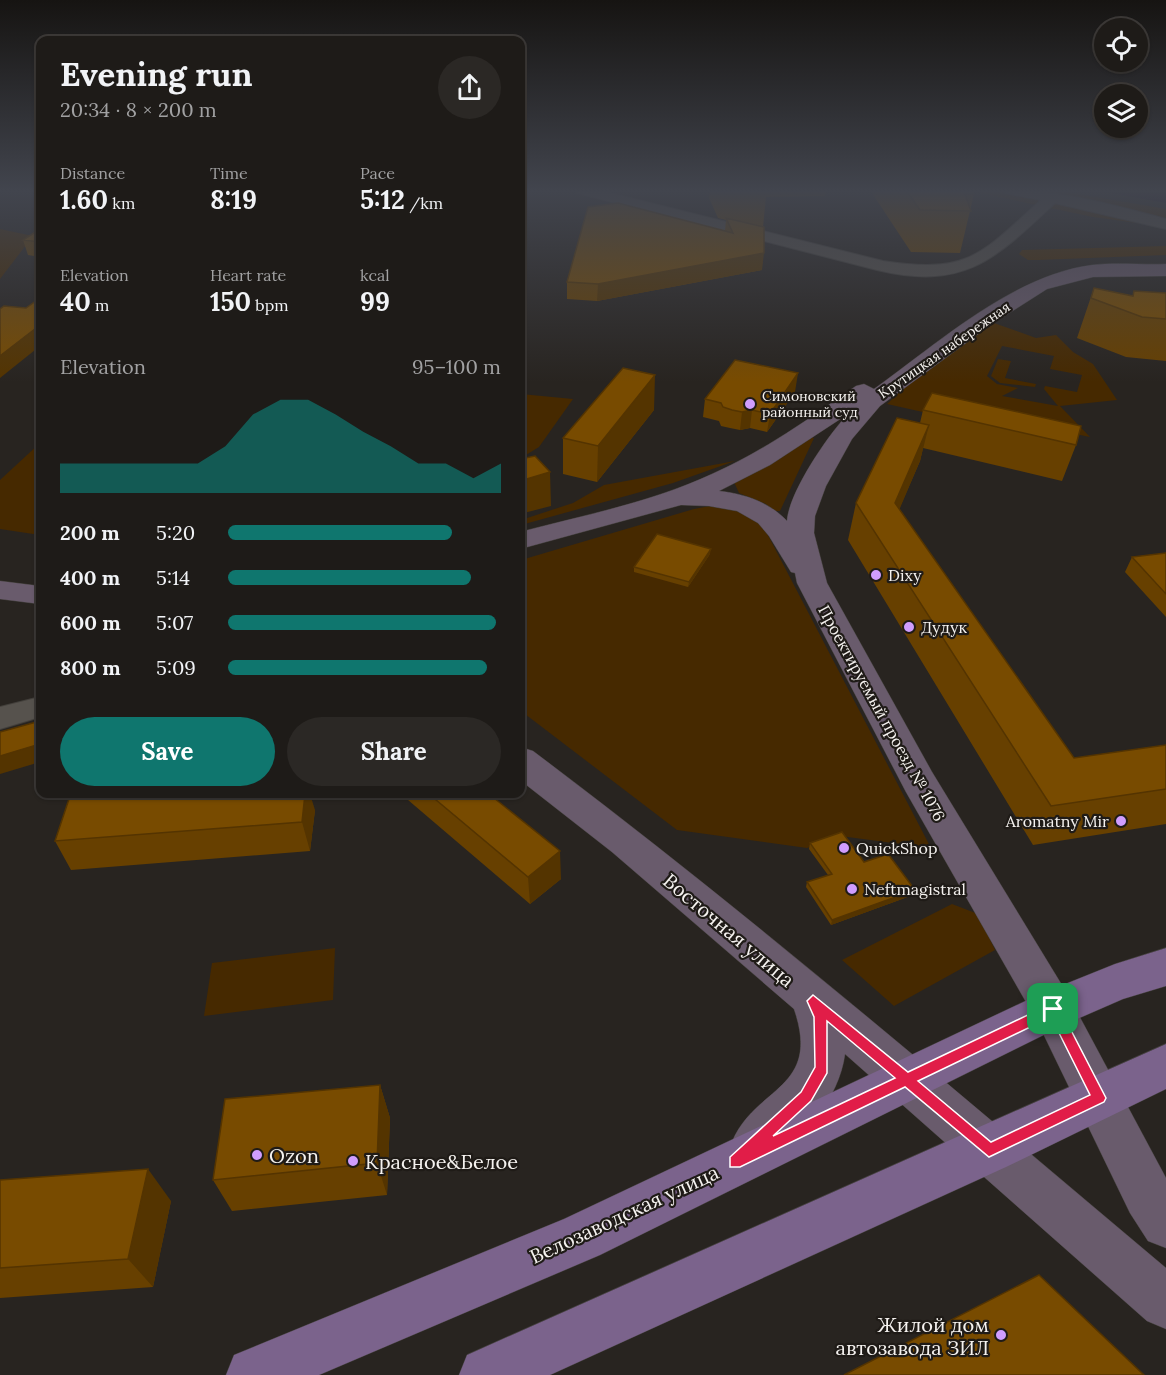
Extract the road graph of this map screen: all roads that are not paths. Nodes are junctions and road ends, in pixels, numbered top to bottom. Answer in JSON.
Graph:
{"nodes":[{"id":1,"x":836,"y":254,"type":"edge"},
{"id":2,"x":989,"y":254,"type":"edge"},
{"id":3,"x":1166,"y":266,"type":"edge"},
{"id":4,"x":1166,"y":270,"type":"edge"},
{"id":5,"x":841,"y":436,"type":"joint"},
{"id":6,"x":671,"y":499,"type":"junction"},
{"id":7,"x":525,"y":540,"type":"edge"},
{"id":8,"x":812,"y":583,"type":"junction"},
{"id":9,"x":0,"y":590,"type":"edge"},
{"id":10,"x":36,"y":594,"type":"edge"},
{"id":11,"x":36,"y":708,"type":"edge"},
{"id":12,"x":0,"y":718,"type":"edge"},
{"id":13,"x":525,"y":764,"type":"edge"},
{"id":14,"x":1166,"y":968,"type":"edge"},
{"id":15,"x":813,"y":1001,"type":"junction"},
{"id":16,"x":1053,"y":1009,"type":"junction"},
{"id":17,"x":1166,"y":1066,"type":"edge"},
{"id":18,"x":906,"y":1080,"type":"junction"},
{"id":19,"x":1099,"y":1098,"type":"junction"},
{"id":20,"x":989,"y":1150,"type":"junction"},
{"id":21,"x":735,"y":1162,"type":"junction"},
{"id":22,"x":1166,"y":1222,"type":"edge"},
{"id":23,"x":1166,"y":1302,"type":"edge"},
{"id":24,"x":254,"y":1375,"type":"edge"},
{"id":25,"x":486,"y":1375,"type":"edge"}],
"edges":[{"from":1,"to":2,"type":"street"},
{"from":3,"to":6,"type":"main road","name":"Крутицкая набережная"},
{"from":4,"to":5,"type":"main road","name":"Крутицкая набережная"},
{"from":5,"to":8,"type":"main road","name":"Проектируемый проезд № 1076"},
{"from":6,"to":7,"type":"main road"},
{"from":6,"to":8,"type":"main road"},
{"from":8,"to":16,"type":"main road","name":"Проектируемый проезд № 1076"},
{"from":9,"to":10,"type":"main road"},
{"from":11,"to":12,"type":"street"},
{"from":13,"to":15,"type":"main road","name":"Восточная улица"},
{"from":14,"to":16,"type":"main road","name":"Велозаводская улица"},
{"from":15,"to":18,"type":"main road","name":"Восточная улица"},
{"from":15,"to":21,"type":"main road"},
{"from":16,"to":18,"type":"main road","name":"Велозаводская улица"},
{"from":16,"to":19,"type":"main road","name":"Проектируемый проезд № 1076"},
{"from":17,"to":19,"type":"main road"},
{"from":18,"to":20,"type":"main road","name":"Восточная улица"},
{"from":18,"to":21,"type":"main road","name":"Велозаводская улица"},
{"from":19,"to":20,"type":"main road"},
{"from":19,"to":22,"type":"main road","name":"Проектируемый проезд № 1076"},
{"from":20,"to":23,"type":"main road","name":"Восточная улица"},
{"from":20,"to":25,"type":"main road"},
{"from":21,"to":24,"type":"main road","name":"Велозаводская улица"}]}
